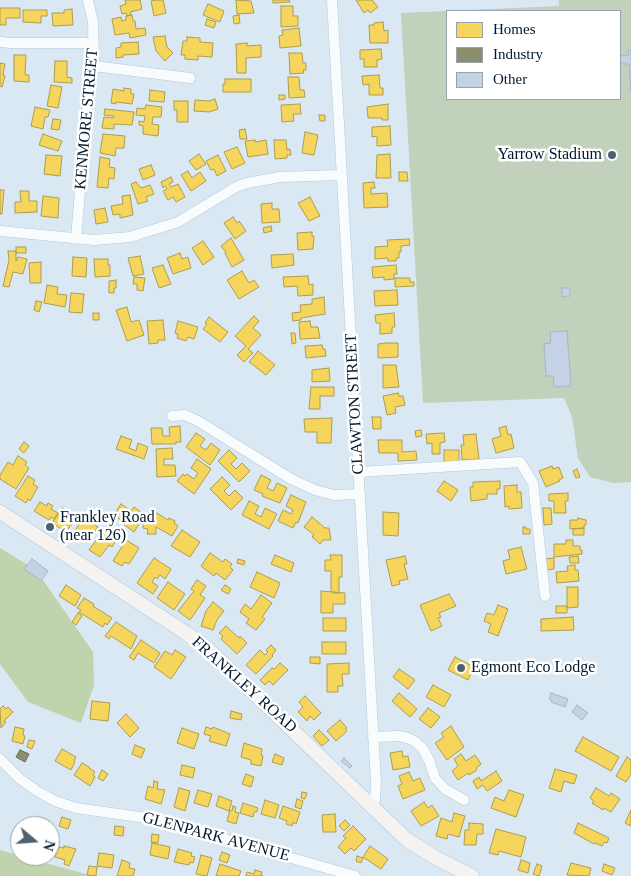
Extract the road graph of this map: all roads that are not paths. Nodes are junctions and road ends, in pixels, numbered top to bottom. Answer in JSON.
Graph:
{"nodes":[{"id":1,"x":88,"y":0,"type":"edge"},
{"id":2,"x":332,"y":0,"type":"edge"},
{"id":3,"x":0,"y":42,"type":"edge"},
{"id":4,"x":94,"y":43,"type":"junction"},
{"id":5,"x":94,"y":66,"type":"junction"},
{"id":6,"x":190,"y":78,"type":"dead end"},
{"id":7,"x":342,"y":175,"type":"junction"},
{"id":8,"x":0,"y":231,"type":"edge"},
{"id":9,"x":76,"y":239,"type":"junction"},
{"id":10,"x":172,"y":416,"type":"dead end"},
{"id":11,"x":358,"y":472,"type":"junction"},
{"id":12,"x":360,"y":494,"type":"junction"},
{"id":13,"x":0,"y":512,"type":"edge"},
{"id":14,"x":545,"y":596,"type":"dead end"},
{"id":15,"x":373,"y":737,"type":"junction"},
{"id":16,"x":2,"y":764,"type":"edge"},
{"id":17,"x":464,"y":800,"type":"dead end"},
{"id":18,"x":370,"y":805,"type":"junction"},
{"id":19,"x":355,"y":876,"type":"edge"},
{"id":20,"x":472,"y":876,"type":"edge"}],
"edges":[{"from":1,"to":4,"type":"street","name":"KENMORE STREET"},
{"from":2,"to":7,"type":"street","name":"CLAWTON STREET"},
{"from":3,"to":4,"type":"street"},
{"from":4,"to":5,"type":"street","name":"KENMORE STREET"},
{"from":5,"to":6,"type":"street"},
{"from":5,"to":9,"type":"street","name":"KENMORE STREET"},
{"from":7,"to":9,"type":"street"},
{"from":7,"to":11,"type":"street","name":"CLAWTON STREET"},
{"from":8,"to":9,"type":"street"},
{"from":10,"to":12,"type":"street"},
{"from":11,"to":12,"type":"street","name":"CLAWTON STREET"},
{"from":11,"to":14,"type":"street"},
{"from":12,"to":15,"type":"street","name":"CLAWTON STREET"},
{"from":13,"to":18,"type":"street","name":"FRANKLEY ROAD"},
{"from":15,"to":17,"type":"street"},
{"from":15,"to":18,"type":"street","name":"CLAWTON STREET"},
{"from":16,"to":19,"type":"street","name":"GLENPARK AVENUE"},
{"from":18,"to":20,"type":"street","name":"FRANKLEY ROAD"}]}
